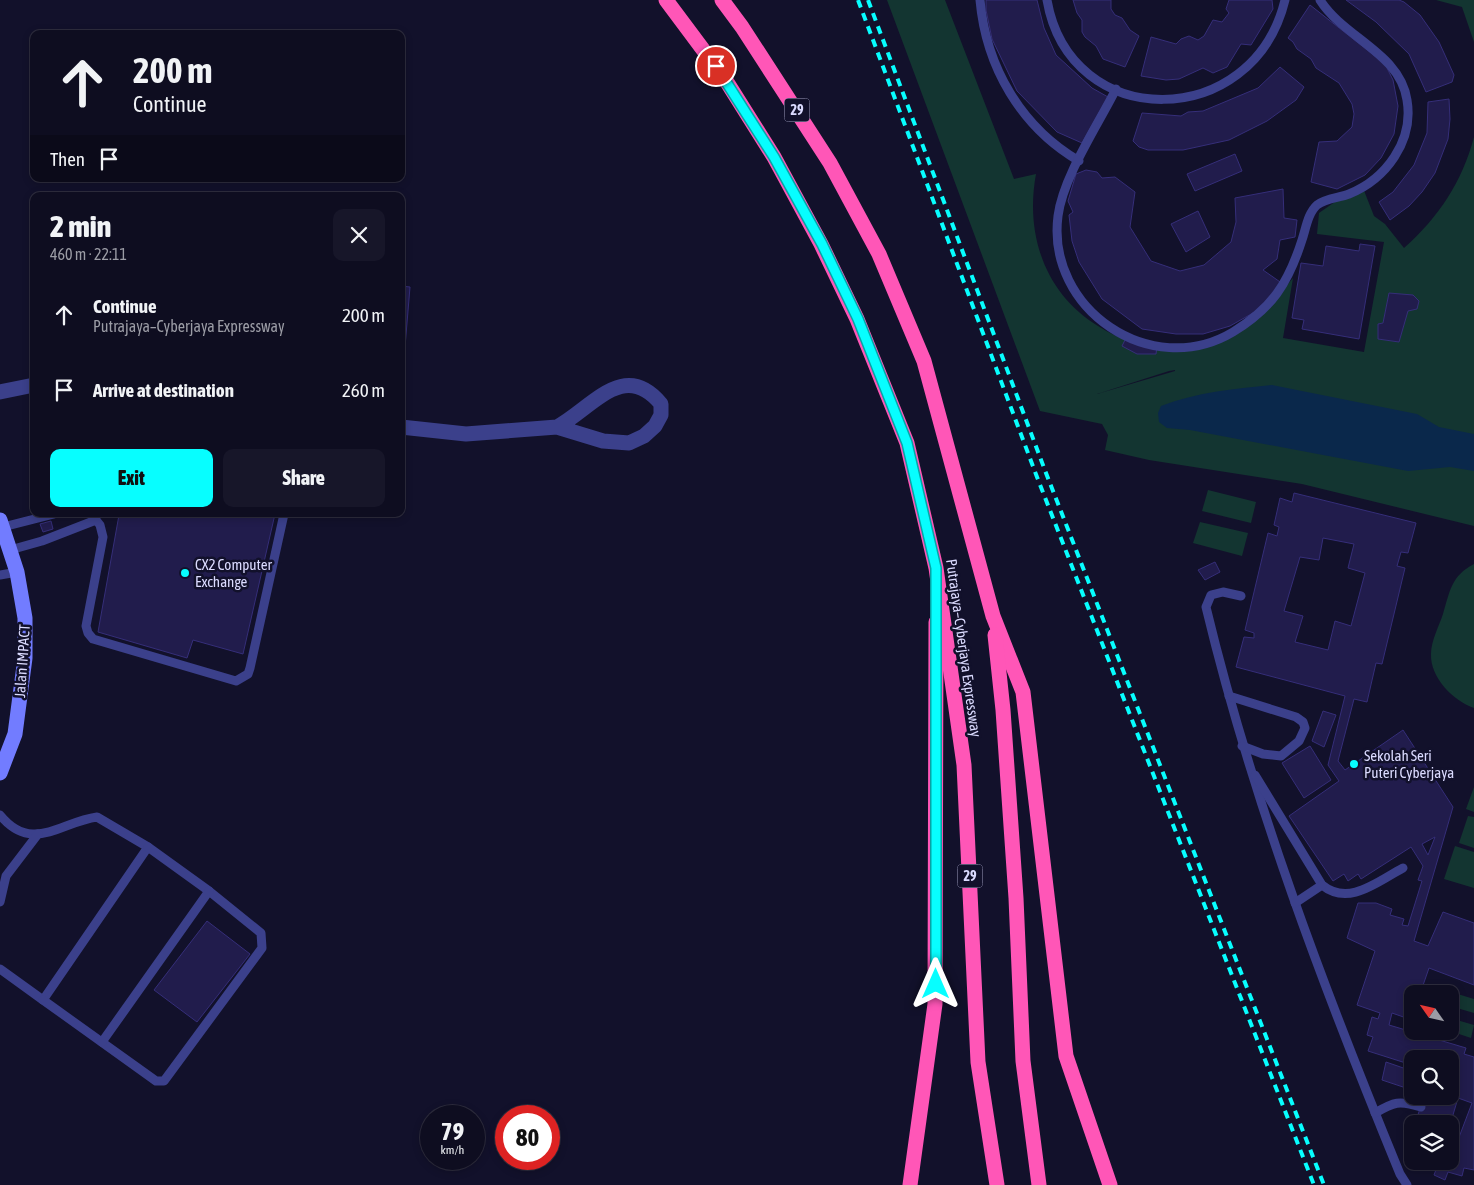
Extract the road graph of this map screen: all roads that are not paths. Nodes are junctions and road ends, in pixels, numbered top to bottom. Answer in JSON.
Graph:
{"nodes":[{"id":1,"x":666,"y":0,"type":"edge"},
{"id":2,"x":722,"y":0,"type":"edge"},
{"id":3,"x":980,"y":0,"type":"edge"},
{"id":4,"x":1047,"y":0,"type":"edge"},
{"id":5,"x":1285,"y":0,"type":"edge"},
{"id":6,"x":1320,"y":0,"type":"edge"},
{"id":7,"x":1116,"y":89,"type":"junction"},
{"id":8,"x":1079,"y":161,"type":"junction"},
{"id":9,"x":30,"y":386,"type":"edge"},
{"id":10,"x":0,"y":392,"type":"edge"},
{"id":11,"x":405,"y":427,"type":"edge"},
{"id":12,"x":557,"y":427,"type":"junction"},
{"id":13,"x":47,"y":517,"type":"edge"},
{"id":14,"x":93,"y":517,"type":"edge"},
{"id":15,"x":283,"y":517,"type":"edge"},
{"id":16,"x":4,"y":536,"type":"edge"},
{"id":17,"x":936,"y":568,"type":"junction"},
{"id":18,"x":17,"y":572,"type":"junction"},
{"id":19,"x":0,"y":575,"type":"edge"},
{"id":20,"x":1241,"y":596,"type":"dead end"},
{"id":21,"x":993,"y":616,"type":"junction"},
{"id":22,"x":1229,"y":696,"type":"junction"},
{"id":23,"x":1242,"y":746,"type":"junction"},
{"id":24,"x":1247,"y":762,"type":"junction"},
{"id":25,"x":0,"y":773,"type":"edge"},
{"id":26,"x":0,"y":815,"type":"edge"},
{"id":27,"x":38,"y":834,"type":"junction"},
{"id":28,"x":148,"y":847,"type":"junction"},
{"id":29,"x":1403,"y":868,"type":"dead end"},
{"id":30,"x":1322,"y":885,"type":"junction"},
{"id":31,"x":209,"y":891,"type":"junction"},
{"id":32,"x":0,"y":902,"type":"edge"},
{"id":33,"x":1295,"y":903,"type":"junction"},
{"id":34,"x":0,"y":969,"type":"edge"},
{"id":35,"x":43,"y":1000,"type":"junction"},
{"id":36,"x":102,"y":1042,"type":"junction"},
{"id":37,"x":1421,"y":1108,"type":"dead end"},
{"id":38,"x":1375,"y":1113,"type":"junction"},
{"id":39,"x":910,"y":1185,"type":"edge"},
{"id":40,"x":996,"y":1185,"type":"edge"},
{"id":41,"x":1039,"y":1185,"type":"edge"},
{"id":42,"x":1110,"y":1185,"type":"edge"},
{"id":43,"x":1407,"y":1185,"type":"edge"}],
"edges":[{"from":1,"to":17,"type":"highway","name":"Putrajaya–Cyberjaya Expressway","number":"29"},
{"from":2,"to":21,"type":"highway","name":"Putrajaya–Cyberjaya Expressway","number":"29"},
{"from":3,"to":8,"type":"lane"},
{"from":4,"to":7,"type":"lane"},
{"from":5,"to":7,"type":"lane"},
{"from":6,"to":8,"type":"lane"},
{"from":7,"to":8,"type":"lane"},
{"from":9,"to":10,"type":"street"},
{"from":11,"to":12,"type":"street"},
{"from":12,"to":12,"type":"street"},
{"from":13,"to":16,"type":"lane"},
{"from":14,"to":15,"type":"lane"},
{"from":14,"to":16,"type":"lane"},
{"from":16,"to":18,"type":"street","name":"Jalan IMPACT"},
{"from":17,"to":39,"type":"highway"},
{"from":17,"to":40,"type":"highway","name":"Putrajaya–Cyberjaya Expressway","number":"29"},
{"from":18,"to":19,"type":"lane"},
{"from":18,"to":25,"type":"street","name":"Jalan IMPACT"},
{"from":20,"to":22,"type":"lane"},
{"from":21,"to":41,"type":"highway","name":"Putrajaya–Cyberjaya Expressway","number":"29"},
{"from":21,"to":42,"type":"highway"},
{"from":22,"to":23,"type":"lane"},
{"from":22,"to":23,"type":"lane"},
{"from":23,"to":24,"type":"lane"},
{"from":24,"to":30,"type":"lane"},
{"from":24,"to":33,"type":"lane"},
{"from":26,"to":27,"type":"lane"},
{"from":27,"to":28,"type":"lane"},
{"from":27,"to":32,"type":"lane"},
{"from":28,"to":31,"type":"lane"},
{"from":28,"to":35,"type":"lane"},
{"from":29,"to":30,"type":"lane"},
{"from":30,"to":33,"type":"lane"},
{"from":31,"to":36,"type":"lane"},
{"from":31,"to":36,"type":"lane"},
{"from":33,"to":38,"type":"lane"},
{"from":34,"to":35,"type":"lane"},
{"from":35,"to":36,"type":"lane"},
{"from":37,"to":38,"type":"lane"},
{"from":38,"to":43,"type":"lane"}]}
